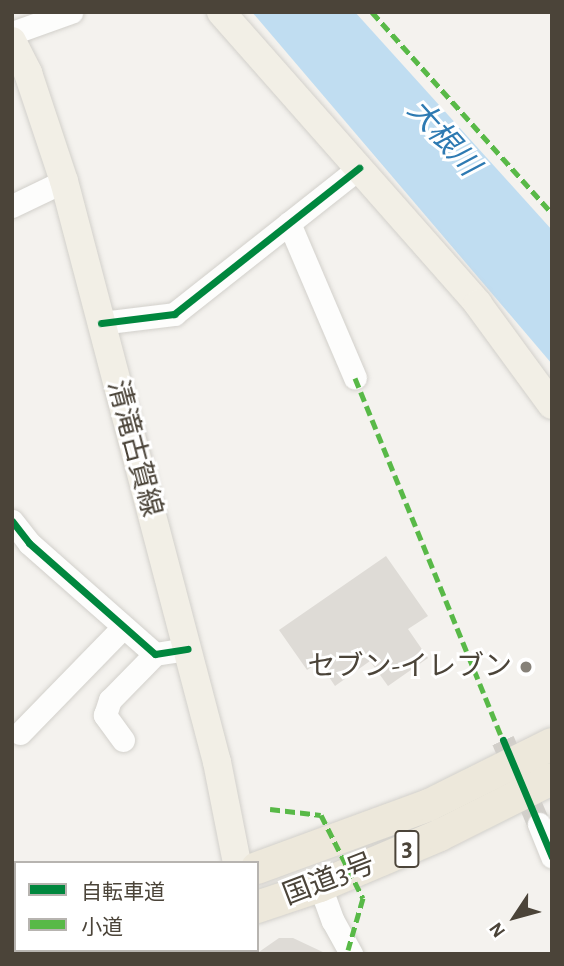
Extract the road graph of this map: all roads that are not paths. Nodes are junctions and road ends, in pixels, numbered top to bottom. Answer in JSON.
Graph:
{"nodes":[{"id":1,"x":71,"y":12,"type":"edge"},
{"id":2,"x":221,"y":12,"type":"edge"},
{"id":3,"x":12,"y":33,"type":"edge"},
{"id":4,"x":12,"y":41,"type":"edge"},
{"id":5,"x":359,"y":168,"type":"junction"},
{"id":6,"x":64,"y":181,"type":"junction"},
{"id":7,"x":12,"y":206,"type":"edge"},
{"id":8,"x":289,"y":223,"type":"junction"},
{"id":9,"x":101,"y":323,"type":"junction"},
{"id":10,"x":355,"y":377,"type":"dead end"},
{"id":11,"x":552,"y":405,"type":"edge"},
{"id":12,"x":12,"y":521,"type":"edge"},
{"id":13,"x":21,"y":548,"type":"edge"},
{"id":14,"x":123,"y":626,"type":"junction"},
{"id":15,"x":188,"y":649,"type":"junction"},
{"id":16,"x":155,"y":654,"type":"junction"},
{"id":17,"x":20,"y":733,"type":"dead end"},
{"id":18,"x":123,"y":740,"type":"dead end"},
{"id":19,"x":552,"y":744,"type":"edge"},
{"id":20,"x":552,"y":779,"type":"edge"},
{"id":21,"x":538,"y":824,"type":"tunnel mouth"},
{"id":22,"x":552,"y":857,"type":"edge"},
{"id":23,"x":237,"y":861,"type":"edge"},
{"id":24,"x":259,"y":867,"type":"edge"},
{"id":25,"x":320,"y":886,"type":"junction"},
{"id":26,"x":259,"y":906,"type":"edge"},
{"id":27,"x":351,"y":954,"type":"edge"}],
"edges":[{"from":1,"to":3,"type":"street"},
{"from":2,"to":5,"type":"main road"},
{"from":4,"to":6,"type":"main road","name":"清滝古賀線"},
{"from":5,"to":8,"type":"street"},
{"from":5,"to":11,"type":"main road"},
{"from":6,"to":7,"type":"street"},
{"from":6,"to":9,"type":"main road","name":"清滝古賀線"},
{"from":8,"to":9,"type":"street"},
{"from":8,"to":10,"type":"street"},
{"from":9,"to":15,"type":"main road","name":"清滝古賀線"},
{"from":12,"to":13,"type":"street"},
{"from":13,"to":14,"type":"street"},
{"from":14,"to":16,"type":"street"},
{"from":14,"to":17,"type":"street"},
{"from":15,"to":16,"type":"street"},
{"from":15,"to":23,"type":"main road","name":"清滝古賀線"},
{"from":16,"to":18,"type":"street"},
{"from":19,"to":24,"type":"highway","name":"国道3号","number":"3"},
{"from":20,"to":25,"type":"highway","name":"国道3号","number":"3"},
{"from":21,"to":22,"type":"street"},
{"from":25,"to":26,"type":"highway","name":"国道3号","number":"3"},
{"from":25,"to":27,"type":"street"}]}
